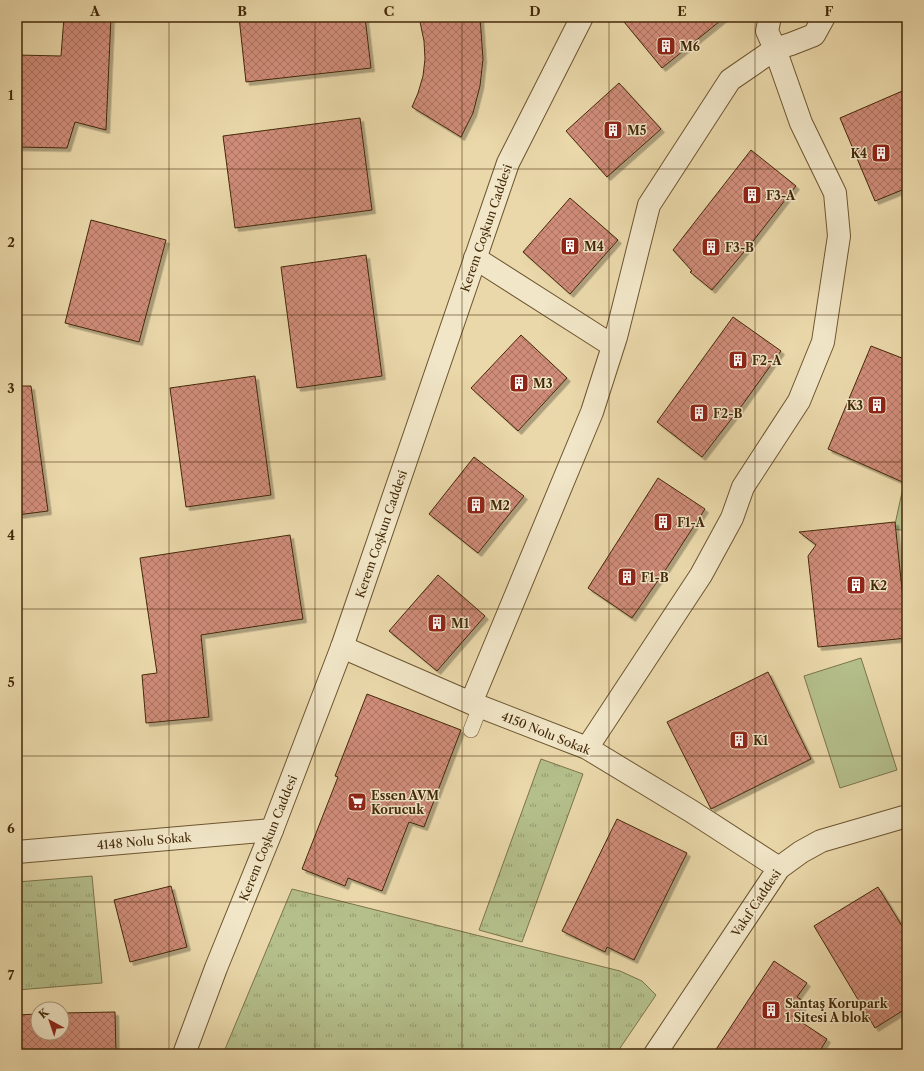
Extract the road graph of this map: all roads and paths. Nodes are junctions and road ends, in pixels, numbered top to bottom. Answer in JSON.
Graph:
{"nodes":[{"id":1,"x":582,"y":17,"type":"edge"},
{"id":2,"x":770,"y":17,"type":"edge"},
{"id":3,"x":824,"y":17,"type":"edge"},
{"id":4,"x":776,"y":49,"type":"junction"},
{"id":5,"x":475,"y":258,"type":"junction"},
{"id":6,"x":613,"y":346,"type":"junction"},
{"id":7,"x":342,"y":647,"type":"junction"},
{"id":8,"x":476,"y":705,"type":"junction"},
{"id":9,"x":471,"y":730,"type":"dead end"},
{"id":10,"x":587,"y":748,"type":"junction"},
{"id":11,"x":907,"y":816,"type":"edge"},
{"id":12,"x":272,"y":830,"type":"junction"},
{"id":13,"x":17,"y":852,"type":"edge"},
{"id":14,"x":779,"y":868,"type":"junction"},
{"id":15,"x":184,"y":1054,"type":"edge"},
{"id":16,"x":655,"y":1054,"type":"edge"}],
"edges":[{"from":1,"to":5,"type":"street","name":"Kerem Coşkun Caddesi"},
{"from":2,"to":4,"type":"street"},
{"from":3,"to":4,"type":"street"},
{"from":4,"to":6,"type":"street"},
{"from":4,"to":10,"type":"street"},
{"from":5,"to":6,"type":"street"},
{"from":5,"to":7,"type":"street","name":"Kerem Coşkun Caddesi"},
{"from":6,"to":8,"type":"street"},
{"from":7,"to":8,"type":"street","name":"4150 Nolu Sokak"},
{"from":7,"to":12,"type":"street","name":"Kerem Coşkun Caddesi"},
{"from":8,"to":9,"type":"lane"},
{"from":8,"to":10,"type":"street","name":"4150 Nolu Sokak"},
{"from":10,"to":14,"type":"street","name":"4150 Nolu Sokak"},
{"from":11,"to":14,"type":"street","name":"Vakıf Caddesi"},
{"from":12,"to":13,"type":"street","name":"4148 Nolu Sokak"},
{"from":12,"to":15,"type":"street","name":"Kerem Coşkun Caddesi"},
{"from":14,"to":16,"type":"street","name":"Vakıf Caddesi"}]}
